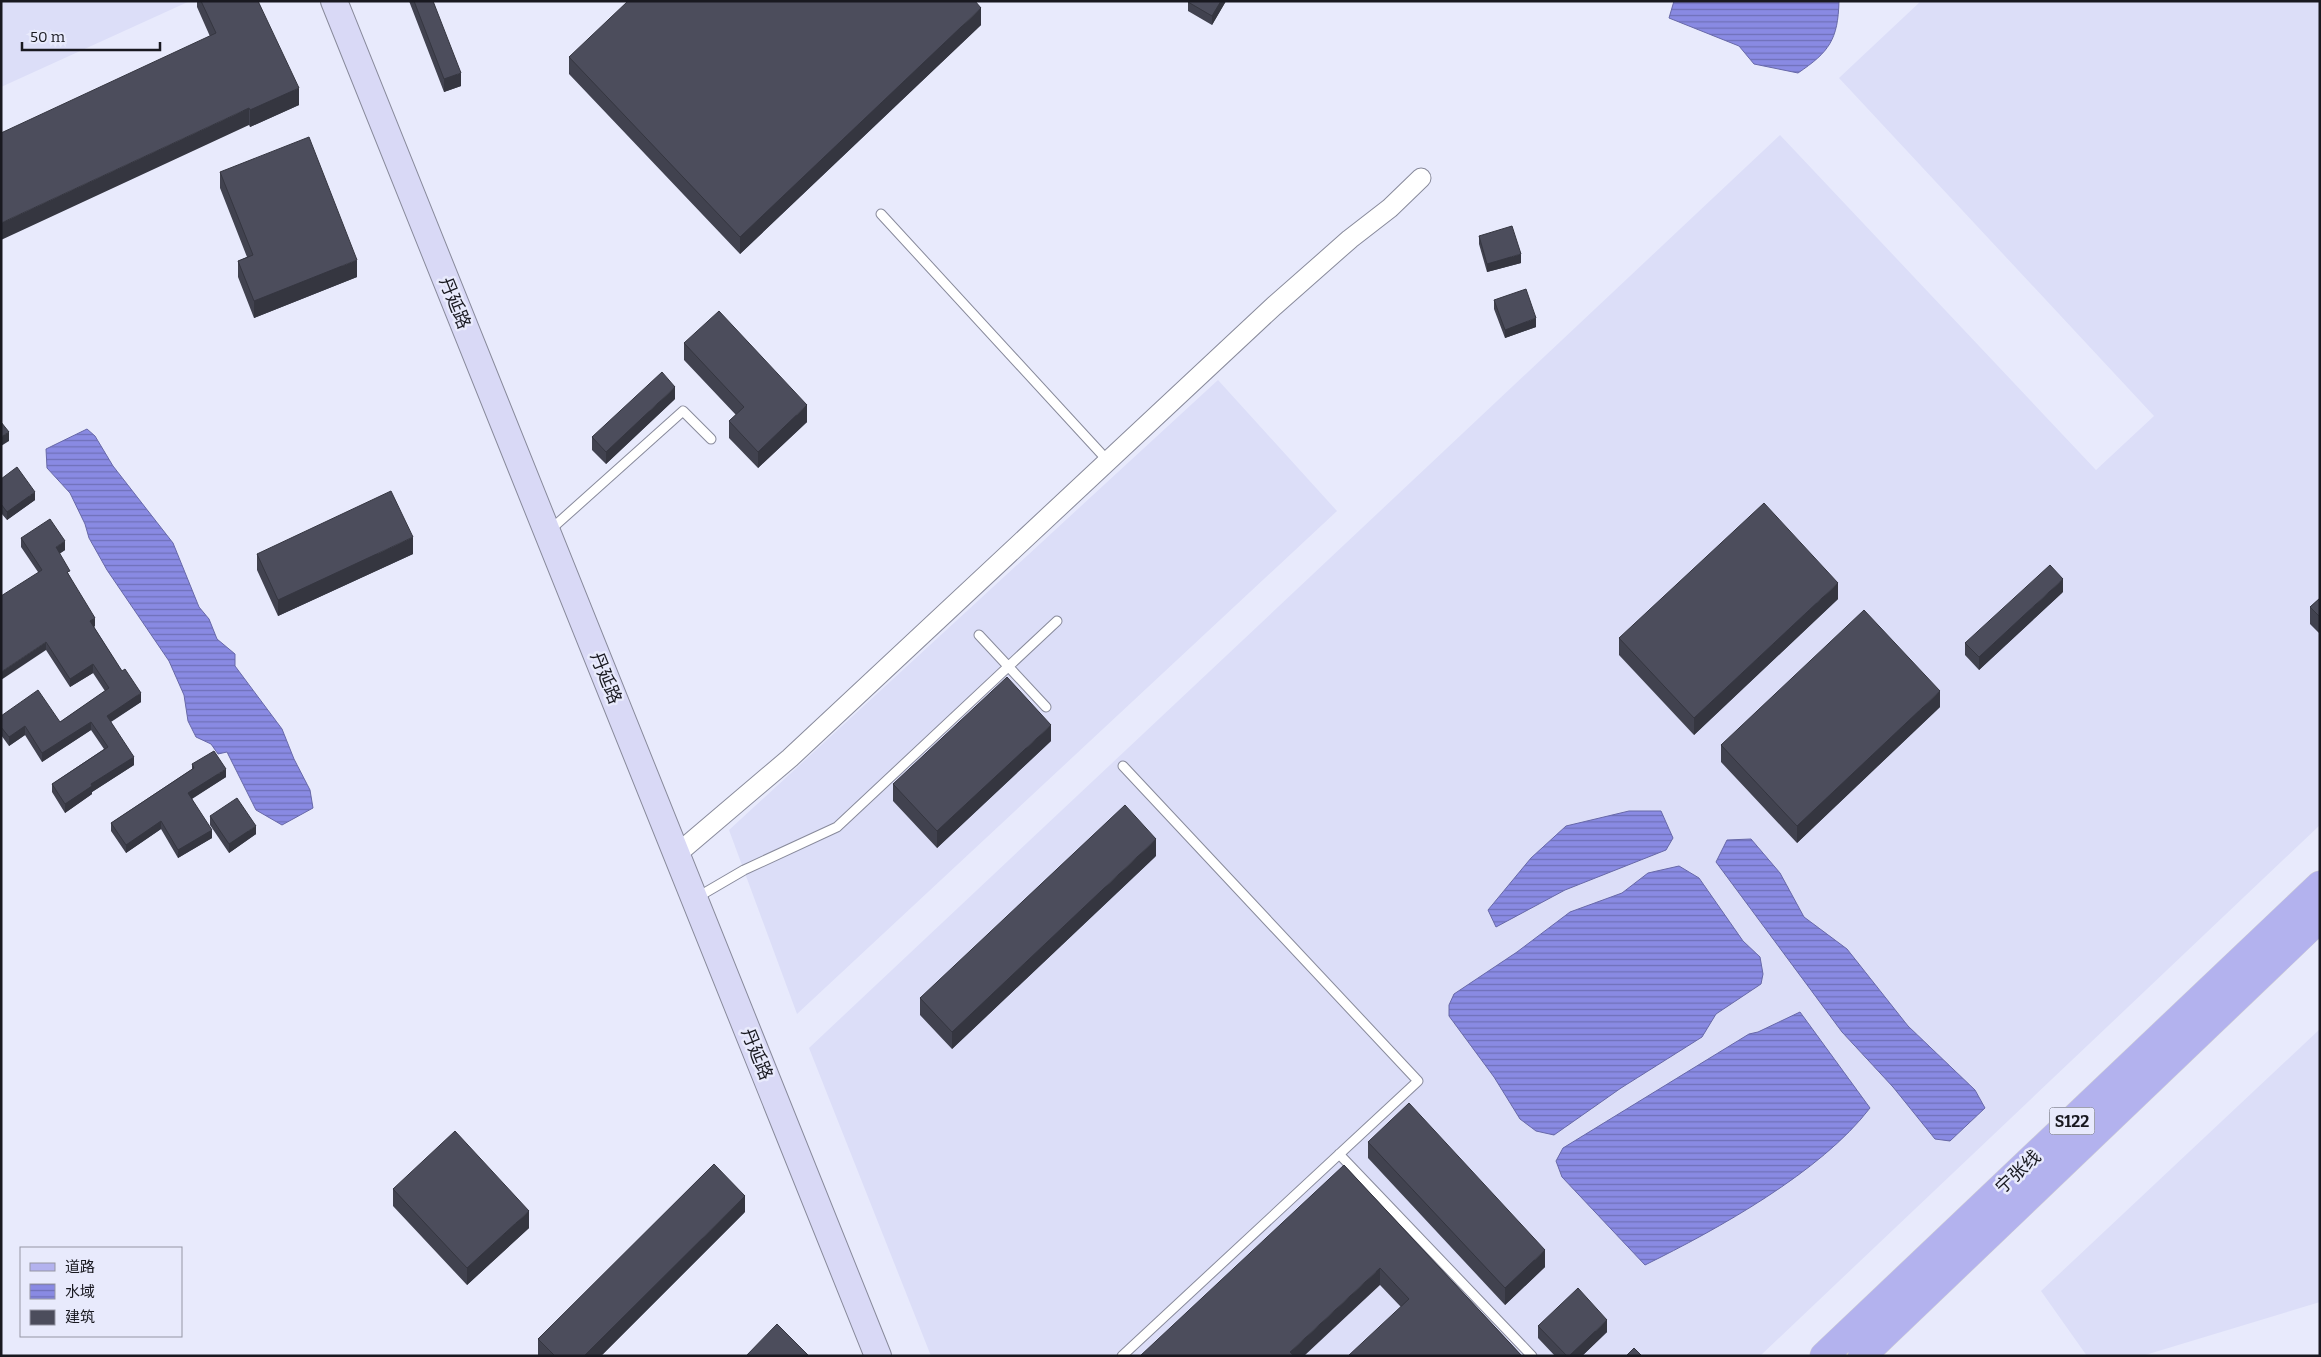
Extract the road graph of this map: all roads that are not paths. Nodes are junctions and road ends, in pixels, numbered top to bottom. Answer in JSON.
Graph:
{"nodes":[{"id":1,"x":334,"y":1,"type":"edge"},
{"id":2,"x":1421,"y":178,"type":"dead end"},
{"id":3,"x":881,"y":214,"type":"dead end"},
{"id":4,"x":711,"y":439,"type":"dead end"},
{"id":5,"x":1108,"y":461,"type":"junction"},
{"id":6,"x":548,"y":533,"type":"junction"},
{"id":7,"x":1057,"y":620,"type":"dead end"},
{"id":8,"x":979,"y":635,"type":"dead end"},
{"id":9,"x":1008,"y":666,"type":"junction"},
{"id":10,"x":1046,"y":708,"type":"dead end"},
{"id":11,"x":1123,"y":766,"type":"dead end"},
{"id":12,"x":677,"y":854,"type":"junction"},
{"id":13,"x":2320,"y":885,"type":"edge"},
{"id":14,"x":695,"y":899,"type":"junction"},
{"id":15,"x":2320,"y":918,"type":"edge"},
{"id":16,"x":1339,"y":1154,"type":"junction"},
{"id":17,"x":878,"y":1356,"type":"edge"},
{"id":18,"x":1122,"y":1356,"type":"edge"},
{"id":19,"x":1532,"y":1356,"type":"edge"},
{"id":20,"x":1824,"y":1356,"type":"edge"},
{"id":21,"x":1862,"y":1356,"type":"edge"}],
"edges":[{"from":1,"to":6,"type":"main road","name":"丹延路"},
{"from":2,"to":5,"type":"street"},
{"from":3,"to":5,"type":"lane"},
{"from":4,"to":6,"type":"lane"},
{"from":5,"to":12,"type":"street"},
{"from":6,"to":12,"type":"main road","name":"丹延路"},
{"from":7,"to":9,"type":"lane"},
{"from":8,"to":9,"type":"lane"},
{"from":9,"to":10,"type":"lane"},
{"from":9,"to":14,"type":"lane"},
{"from":11,"to":16,"type":"lane"},
{"from":12,"to":14,"type":"main road","name":"丹延路"},
{"from":13,"to":20,"type":"main road","name":"宁张线","number":"S122"},
{"from":14,"to":17,"type":"main road","name":"丹延路"},
{"from":15,"to":21,"type":"main road","name":"宁张线","number":"S122"},
{"from":16,"to":18,"type":"lane"},
{"from":16,"to":19,"type":"lane"}]}
